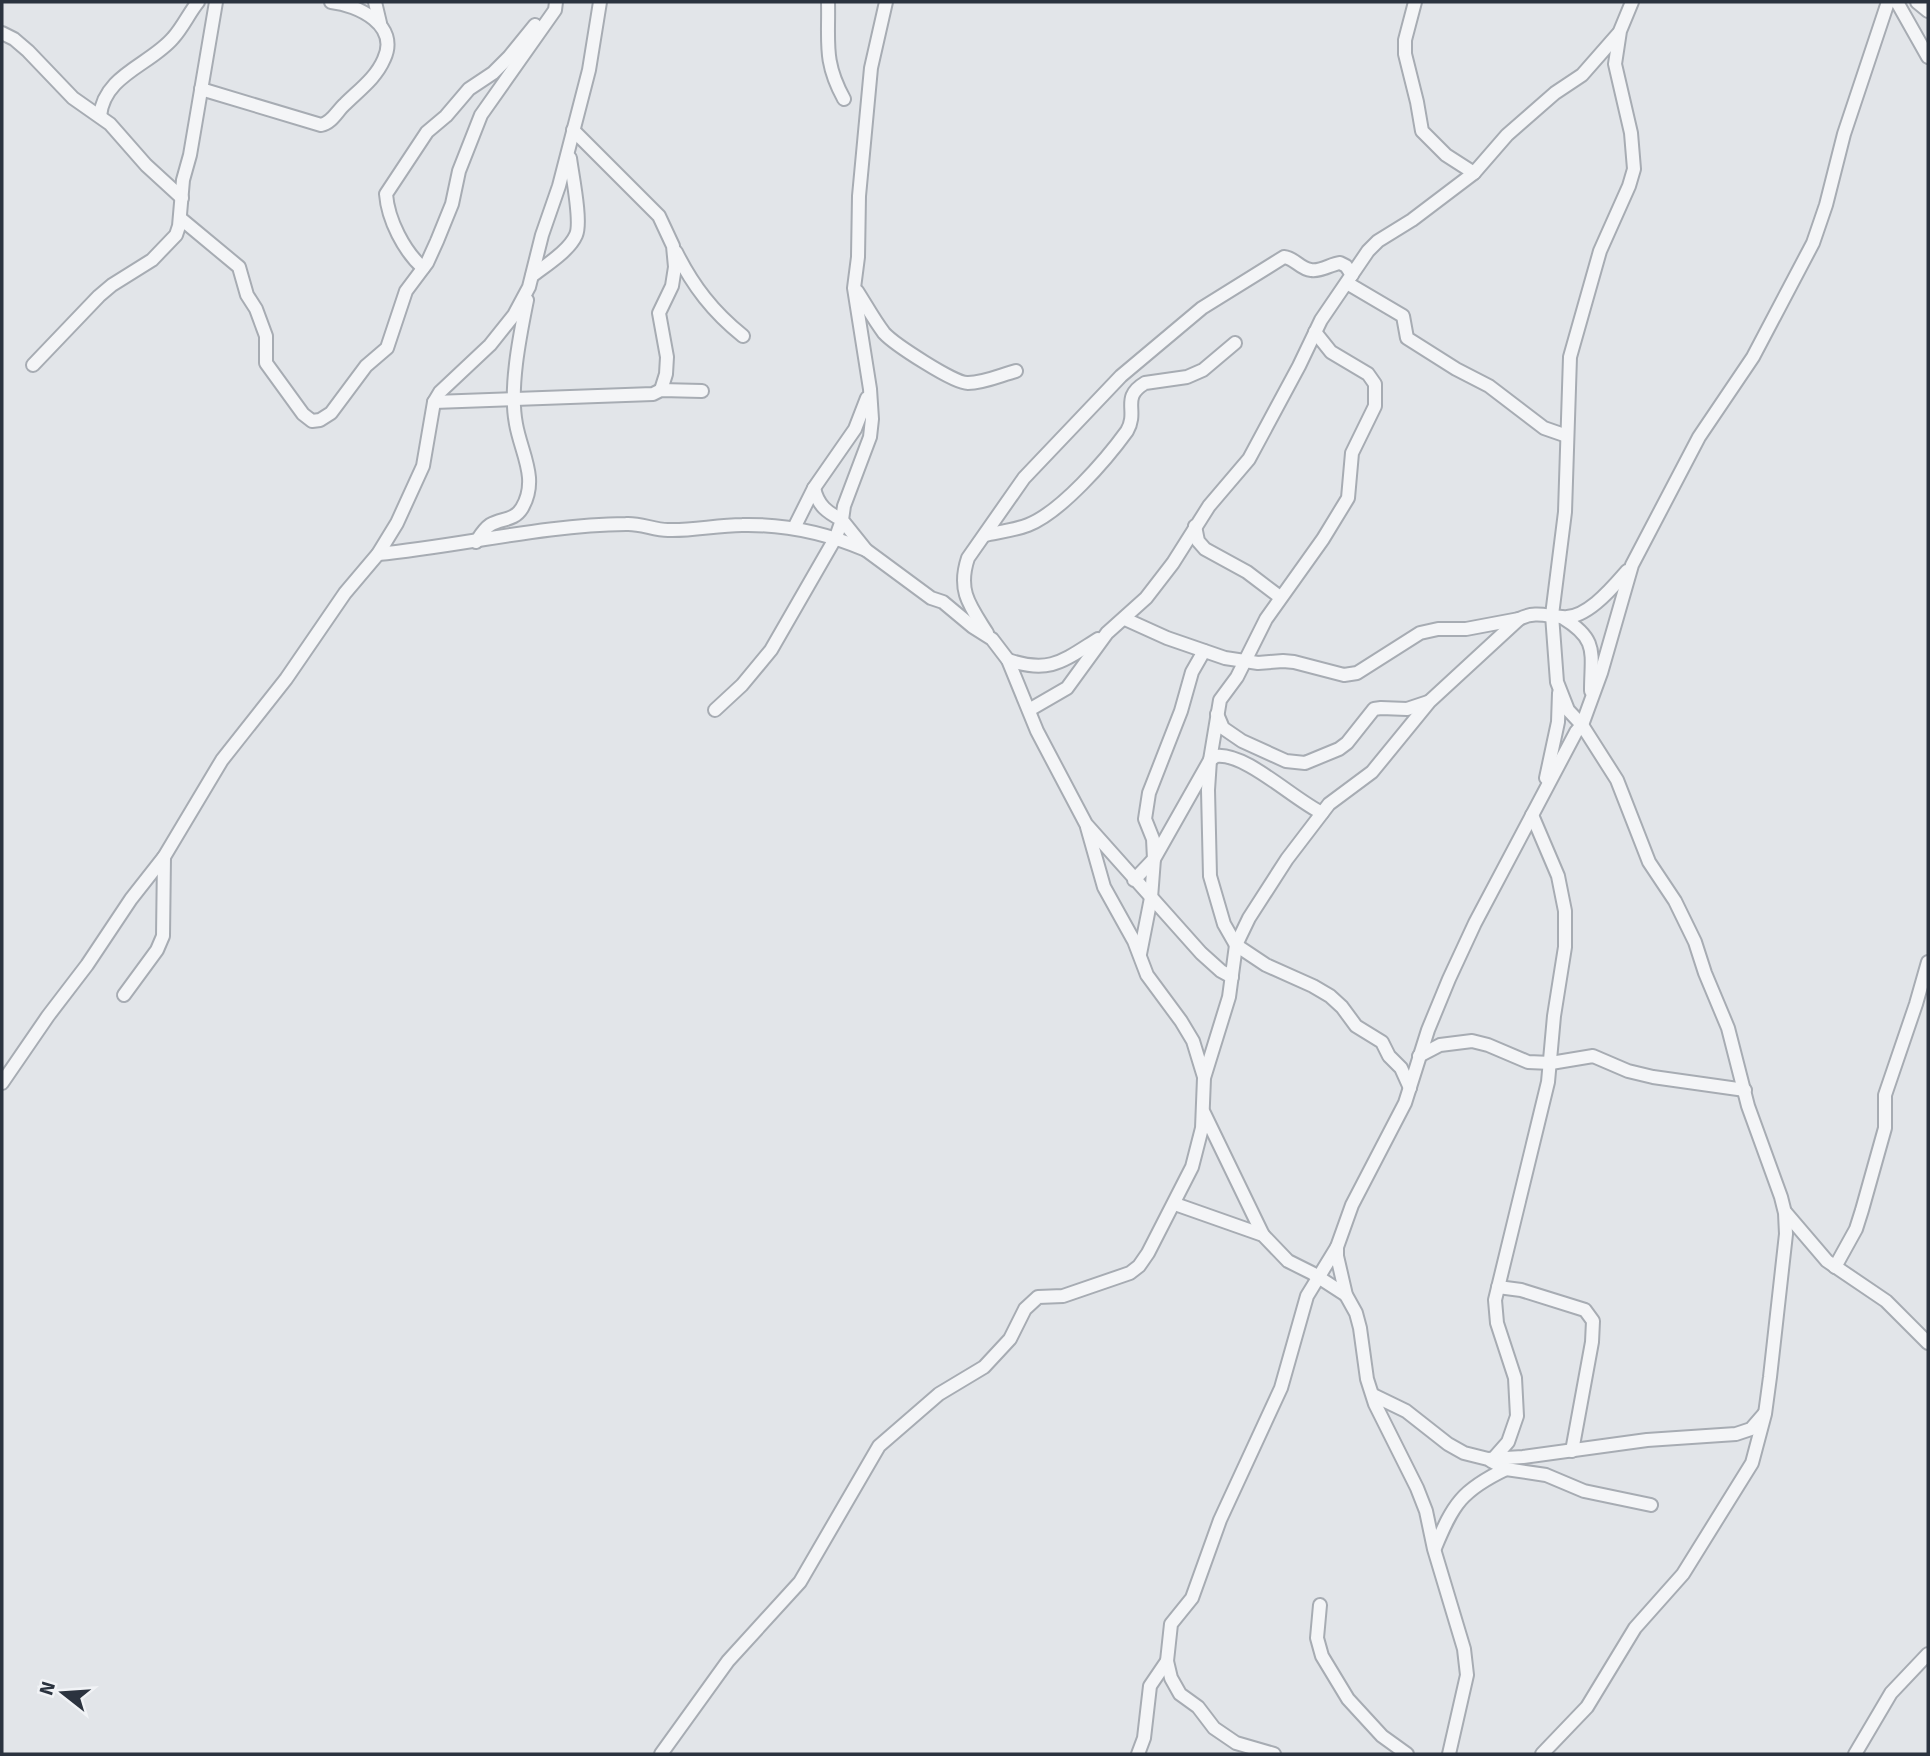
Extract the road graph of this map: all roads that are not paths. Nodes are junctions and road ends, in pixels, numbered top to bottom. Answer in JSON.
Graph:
{"nodes":[{"id":1,"x":198,"y":2,"type":"edge"},
{"id":2,"x":216,"y":2,"type":"edge"},
{"id":3,"x":331,"y":2,"type":"edge"},
{"id":4,"x":375,"y":2,"type":"edge"},
{"id":5,"x":551,"y":2,"type":"edge"},
{"id":6,"x":556,"y":2,"type":"edge"},
{"id":7,"x":600,"y":2,"type":"edge"},
{"id":8,"x":828,"y":2,"type":"edge"},
{"id":9,"x":886,"y":2,"type":"edge"},
{"id":10,"x":1415,"y":2,"type":"edge"},
{"id":11,"x":1632,"y":2,"type":"edge"},
{"id":12,"x":1888,"y":2,"type":"edge"},
{"id":13,"x":1897,"y":2,"type":"edge"},
{"id":14,"x":1917,"y":2,"type":"edge"},
{"id":15,"x":352,"y":3,"type":"edge"},
{"id":16,"x":1928,"y":11,"type":"edge"},
{"id":17,"x":380,"y":23,"type":"junction"},
{"id":18,"x":1620,"y":31,"type":"junction"},
{"id":19,"x":2,"y":33,"type":"edge"},
{"id":20,"x":1928,"y":57,"type":"edge"},
{"id":21,"x":201,"y":89,"type":"junction"},
{"id":22,"x":844,"y":99,"type":"dead end"},
{"id":23,"x":100,"y":116,"type":"junction"},
{"id":24,"x":573,"y":130,"type":"junction"},
{"id":25,"x":569,"y":147,"type":"junction"},
{"id":26,"x":1474,"y":173,"type":"junction"},
{"id":27,"x":182,"y":198,"type":"junction"},
{"id":28,"x":180,"y":218,"type":"junction"},
{"id":29,"x":673,"y":246,"type":"junction"},
{"id":30,"x":423,"y":268,"type":"junction"},
{"id":31,"x":1349,"y":279,"type":"junction"},
{"id":32,"x":530,"y":282,"type":"junction"},
{"id":33,"x":854,"y":288,"type":"junction"},
{"id":34,"x":1315,"y":332,"type":"junction"},
{"id":35,"x":743,"y":336,"type":"dead end"},
{"id":36,"x":1235,"y":343,"type":"dead end"},
{"id":37,"x":33,"y":365,"type":"dead end"},
{"id":38,"x":1016,"y":371,"type":"dead end"},
{"id":39,"x":870,"y":389,"type":"junction"},
{"id":40,"x":661,"y":390,"type":"junction"},
{"id":41,"x":702,"y":391,"type":"dead end"},
{"id":42,"x":515,"y":398,"type":"junction"},
{"id":43,"x":435,"y":402,"type":"junction"},
{"id":44,"x":1567,"y":436,"type":"junction"},
{"id":45,"x":814,"y":488,"type":"junction"},
{"id":46,"x":842,"y":520,"type":"junction"},
{"id":47,"x":1195,"y":526,"type":"junction"},
{"id":48,"x":794,"y":528,"type":"junction"},
{"id":49,"x":985,"y":535,"type":"junction"},
{"id":50,"x":836,"y":537,"type":"junction"},
{"id":51,"x":475,"y":541,"type":"junction"},
{"id":52,"x":866,"y":550,"type":"junction"},
{"id":53,"x":378,"y":554,"type":"junction"},
{"id":54,"x":1632,"y":565,"type":"junction"},
{"id":55,"x":1280,"y":597,"type":"junction"},
{"id":56,"x":1557,"y":616,"type":"junction"},
{"id":57,"x":1125,"y":619,"type":"junction"},
{"id":58,"x":1519,"y":619,"type":"junction"},
{"id":59,"x":1107,"y":633,"type":"junction"},
{"id":60,"x":992,"y":639,"type":"junction"},
{"id":61,"x":1204,"y":651,"type":"junction"},
{"id":62,"x":1008,"y":660,"type":"junction"},
{"id":63,"x":1244,"y":662,"type":"junction"},
{"id":64,"x":1559,"y":685,"type":"junction"},
{"id":65,"x":1591,"y":700,"type":"junction"},
{"id":66,"x":1430,"y":701,"type":"junction"},
{"id":67,"x":715,"y":710,"type":"dead end"},
{"id":68,"x":1029,"y":710,"type":"junction"},
{"id":69,"x":1217,"y":714,"type":"junction"},
{"id":70,"x":1582,"y":724,"type":"junction"},
{"id":71,"x":1210,"y":760,"type":"junction"},
{"id":72,"x":1543,"y":795,"type":"junction"},
{"id":73,"x":1322,"y":813,"type":"junction"},
{"id":74,"x":1532,"y":815,"type":"junction"},
{"id":75,"x":1086,"y":824,"type":"junction"},
{"id":76,"x":164,"y":857,"type":"junction"},
{"id":77,"x":1154,"y":859,"type":"junction"},
{"id":78,"x":1134,"y":880,"type":"junction"},
{"id":79,"x":1151,"y":898,"type":"junction"},
{"id":80,"x":1236,"y":945,"type":"junction"},
{"id":81,"x":1140,"y":954,"type":"junction"},
{"id":82,"x":1928,"y":962,"type":"edge"},
{"id":83,"x":1232,"y":977,"type":"junction"},
{"id":84,"x":124,"y":995,"type":"dead end"},
{"id":85,"x":1419,"y":1056,"type":"junction"},
{"id":86,"x":1551,"y":1063,"type":"junction"},
{"id":87,"x":1204,"y":1078,"type":"junction"},
{"id":88,"x":2,"y":1083,"type":"edge"},
{"id":89,"x":1410,"y":1088,"type":"junction"},
{"id":90,"x":1745,"y":1090,"type":"junction"},
{"id":91,"x":1204,"y":1113,"type":"junction"},
{"id":92,"x":1175,"y":1204,"type":"junction"},
{"id":93,"x":1785,"y":1213,"type":"junction"},
{"id":94,"x":1263,"y":1235,"type":"junction"},
{"id":95,"x":1337,"y":1247,"type":"junction"},
{"id":96,"x":1835,"y":1267,"type":"junction"},
{"id":97,"x":1317,"y":1276,"type":"junction"},
{"id":98,"x":1498,"y":1287,"type":"junction"},
{"id":99,"x":1346,"y":1296,"type":"junction"},
{"id":100,"x":1928,"y":1343,"type":"edge"},
{"id":101,"x":1373,"y":1395,"type":"junction"},
{"id":102,"x":1765,"y":1414,"type":"junction"},
{"id":103,"x":1572,"y":1451,"type":"junction"},
{"id":104,"x":1490,"y":1459,"type":"junction"},
{"id":105,"x":1506,"y":1469,"type":"junction"},
{"id":106,"x":1651,"y":1505,"type":"dead end"},
{"id":107,"x":1434,"y":1549,"type":"junction"},
{"id":108,"x":1320,"y":1605,"type":"dead end"},
{"id":109,"x":1928,"y":1654,"type":"edge"},
{"id":110,"x":1167,"y":1661,"type":"junction"},
{"id":111,"x":1451,"y":1752,"type":"edge"},
{"id":112,"x":661,"y":1754,"type":"edge"},
{"id":113,"x":1138,"y":1754,"type":"edge"},
{"id":114,"x":1274,"y":1754,"type":"edge"},
{"id":115,"x":1408,"y":1754,"type":"edge"},
{"id":116,"x":1542,"y":1754,"type":"edge"},
{"id":117,"x":1854,"y":1754,"type":"edge"}],
"edges":[{"from":1,"to":23,"type":"street"},
{"from":2,"to":21,"type":"street"},
{"from":3,"to":15,"type":"street"},
{"from":4,"to":17,"type":"street"},
{"from":5,"to":30,"type":"street"},
{"from":6,"to":30,"type":"street"},
{"from":7,"to":24,"type":"street"},
{"from":8,"to":22,"type":"street"},
{"from":9,"to":33,"type":"street"},
{"from":10,"to":26,"type":"street"},
{"from":11,"to":18,"type":"street"},
{"from":12,"to":54,"type":"street"},
{"from":13,"to":20,"type":"street"},
{"from":14,"to":16,"type":"street"},
{"from":15,"to":17,"type":"street"},
{"from":17,"to":21,"type":"street"},
{"from":18,"to":26,"type":"street"},
{"from":18,"to":44,"type":"street"},
{"from":19,"to":23,"type":"street"},
{"from":21,"to":27,"type":"street"},
{"from":23,"to":27,"type":"street"},
{"from":24,"to":25,"type":"street"},
{"from":24,"to":29,"type":"street"},
{"from":25,"to":32,"type":"street"},
{"from":25,"to":32,"type":"street"},
{"from":26,"to":31,"type":"street"},
{"from":27,"to":28,"type":"street"},
{"from":28,"to":30,"type":"street"},
{"from":28,"to":37,"type":"street"},
{"from":29,"to":35,"type":"street"},
{"from":29,"to":40,"type":"street"},
{"from":31,"to":34,"type":"street"},
{"from":31,"to":44,"type":"street"},
{"from":31,"to":49,"type":"street"},
{"from":32,"to":42,"type":"street"},
{"from":32,"to":43,"type":"street"},
{"from":33,"to":38,"type":"street"},
{"from":33,"to":39,"type":"street"},
{"from":34,"to":47,"type":"street"},
{"from":34,"to":55,"type":"street"},
{"from":36,"to":49,"type":"street"},
{"from":39,"to":45,"type":"street"},
{"from":39,"to":46,"type":"street"},
{"from":40,"to":41,"type":"street"},
{"from":40,"to":42,"type":"street"},
{"from":42,"to":43,"type":"street"},
{"from":42,"to":51,"type":"street"},
{"from":43,"to":53,"type":"street"},
{"from":44,"to":56,"type":"street"},
{"from":45,"to":46,"type":"street"},
{"from":45,"to":48,"type":"street"},
{"from":46,"to":50,"type":"street"},
{"from":46,"to":52,"type":"street"},
{"from":47,"to":55,"type":"street"},
{"from":47,"to":57,"type":"street"},
{"from":48,"to":50,"type":"street"},
{"from":48,"to":51,"type":"street"},
{"from":49,"to":60,"type":"street"},
{"from":50,"to":52,"type":"street"},
{"from":50,"to":67,"type":"street"},
{"from":51,"to":53,"type":"street"},
{"from":52,"to":60,"type":"street"},
{"from":53,"to":76,"type":"street"},
{"from":54,"to":56,"type":"street"},
{"from":54,"to":65,"type":"street"},
{"from":55,"to":63,"type":"street"},
{"from":56,"to":58,"type":"street"},
{"from":56,"to":64,"type":"street"},
{"from":56,"to":65,"type":"street"},
{"from":57,"to":59,"type":"street"},
{"from":57,"to":61,"type":"street"},
{"from":58,"to":63,"type":"street"},
{"from":58,"to":66,"type":"street"},
{"from":59,"to":62,"type":"street"},
{"from":59,"to":68,"type":"street"},
{"from":60,"to":62,"type":"street"},
{"from":61,"to":63,"type":"street"},
{"from":61,"to":77,"type":"street"},
{"from":62,"to":68,"type":"street"},
{"from":63,"to":69,"type":"street"},
{"from":64,"to":70,"type":"street"},
{"from":64,"to":72,"type":"street"},
{"from":65,"to":70,"type":"street"},
{"from":66,"to":69,"type":"street"},
{"from":66,"to":73,"type":"street"},
{"from":68,"to":75,"type":"street"},
{"from":69,"to":71,"type":"street"},
{"from":70,"to":72,"type":"street"},
{"from":70,"to":90,"type":"street"},
{"from":71,"to":73,"type":"street"},
{"from":71,"to":77,"type":"street"},
{"from":71,"to":80,"type":"street"},
{"from":72,"to":74,"type":"street"},
{"from":73,"to":80,"type":"street"},
{"from":74,"to":85,"type":"street"},
{"from":74,"to":86,"type":"street"},
{"from":75,"to":78,"type":"street"},
{"from":75,"to":81,"type":"street"},
{"from":76,"to":84,"type":"street"},
{"from":76,"to":88,"type":"street"},
{"from":77,"to":78,"type":"street"},
{"from":77,"to":79,"type":"street"},
{"from":78,"to":79,"type":"street"},
{"from":79,"to":81,"type":"street"},
{"from":79,"to":83,"type":"street"},
{"from":80,"to":83,"type":"street"},
{"from":80,"to":89,"type":"street"},
{"from":81,"to":87,"type":"street"},
{"from":82,"to":96,"type":"street"},
{"from":83,"to":87,"type":"street"},
{"from":85,"to":86,"type":"street"},
{"from":85,"to":89,"type":"street"},
{"from":86,"to":90,"type":"street"},
{"from":86,"to":98,"type":"street"},
{"from":87,"to":91,"type":"street"},
{"from":89,"to":95,"type":"street"},
{"from":90,"to":93,"type":"street"},
{"from":91,"to":92,"type":"street"},
{"from":91,"to":94,"type":"street"},
{"from":92,"to":94,"type":"street"},
{"from":92,"to":112,"type":"street"},
{"from":93,"to":96,"type":"street"},
{"from":93,"to":102,"type":"street"},
{"from":94,"to":97,"type":"street"},
{"from":95,"to":97,"type":"street"},
{"from":95,"to":99,"type":"street"},
{"from":96,"to":100,"type":"street"},
{"from":97,"to":99,"type":"street"},
{"from":97,"to":110,"type":"street"},
{"from":98,"to":103,"type":"street"},
{"from":98,"to":104,"type":"street"},
{"from":99,"to":101,"type":"street"},
{"from":101,"to":104,"type":"street"},
{"from":101,"to":107,"type":"street"},
{"from":102,"to":103,"type":"street"},
{"from":102,"to":116,"type":"street"},
{"from":103,"to":104,"type":"street"},
{"from":104,"to":105,"type":"street"},
{"from":105,"to":106,"type":"street"},
{"from":105,"to":107,"type":"street"},
{"from":107,"to":111,"type":"street"},
{"from":108,"to":115,"type":"street"},
{"from":109,"to":117,"type":"street"},
{"from":110,"to":113,"type":"street"},
{"from":110,"to":114,"type":"street"}]}
